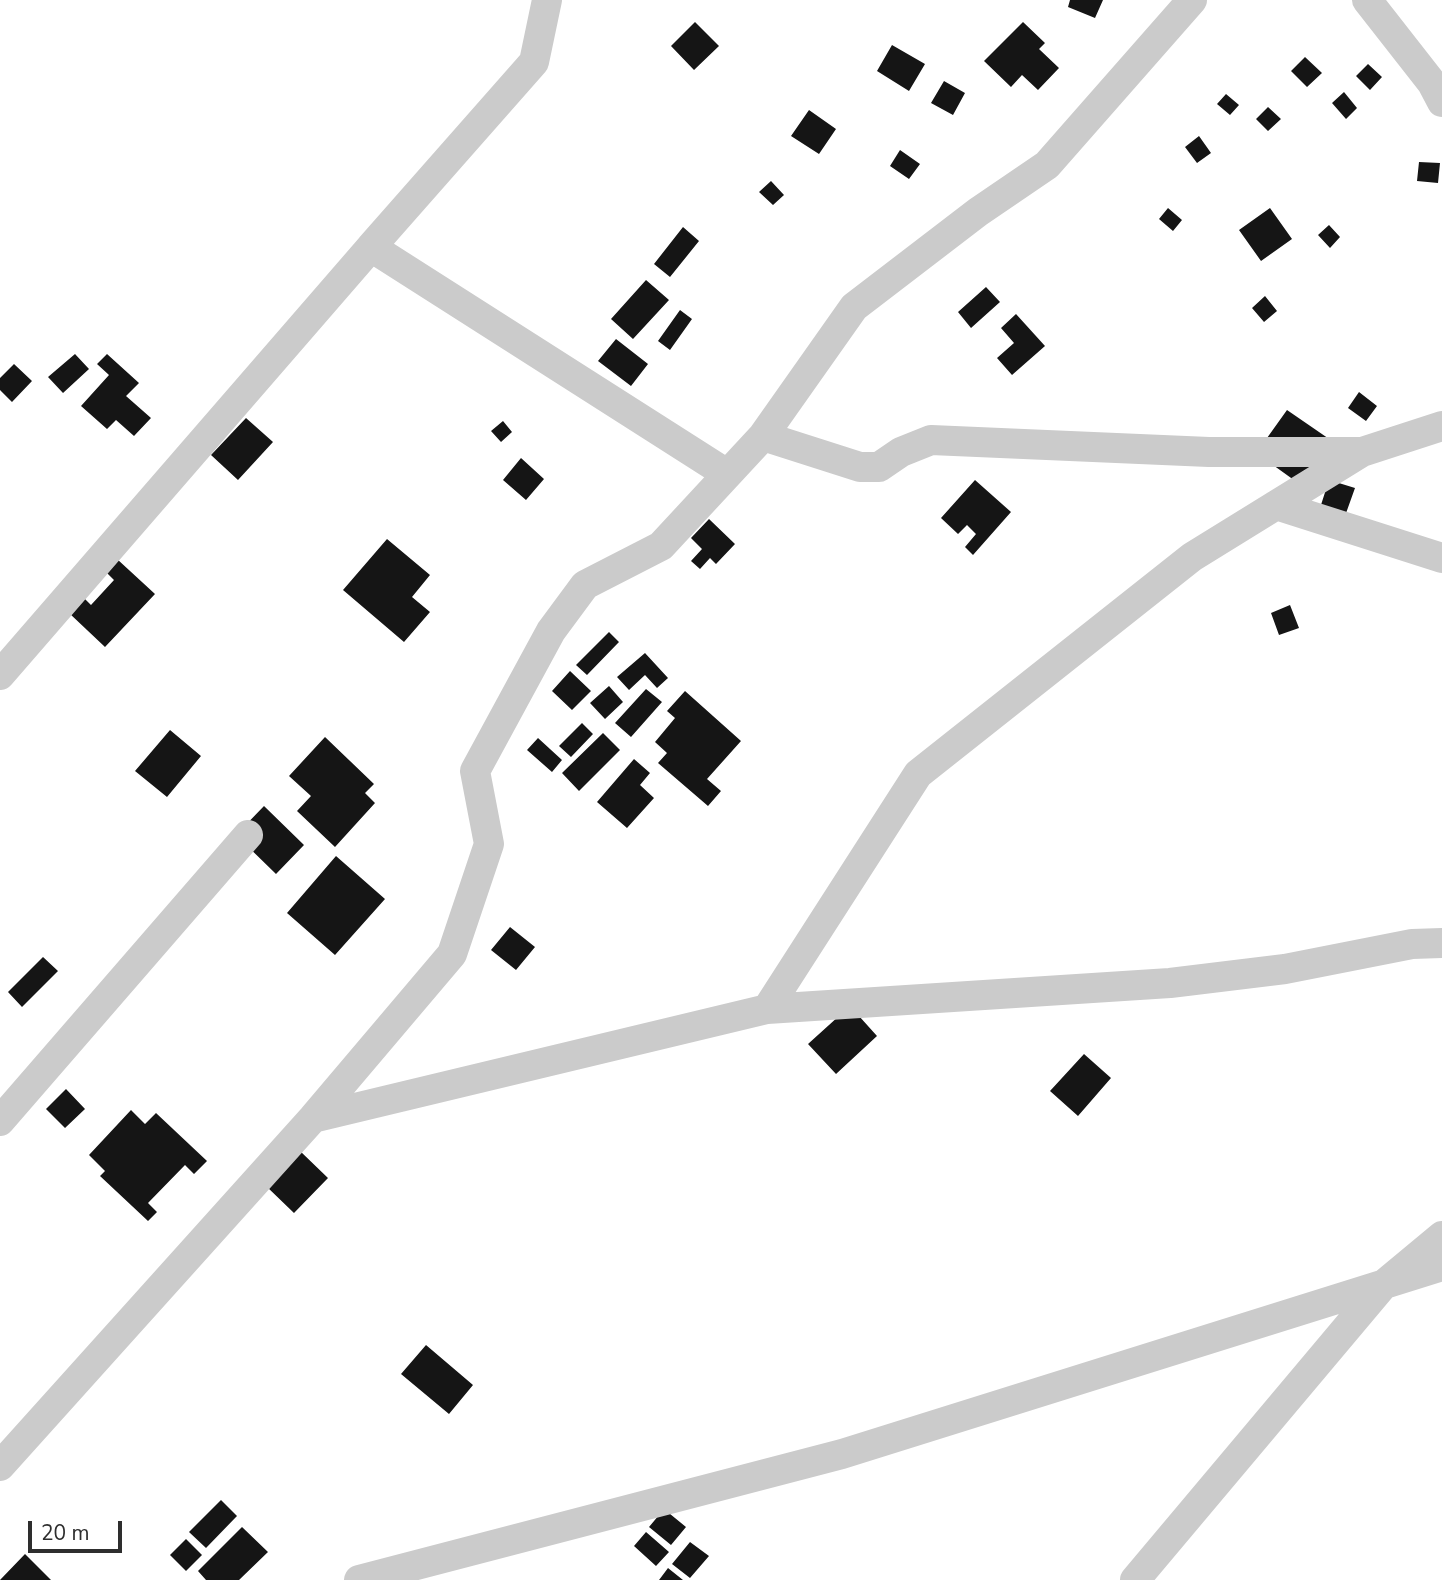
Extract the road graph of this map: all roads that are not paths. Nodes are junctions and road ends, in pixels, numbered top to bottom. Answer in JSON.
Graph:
{"nodes":[{"id":1,"x":547,"y":0,"type":"edge"},
{"id":2,"x":1192,"y":0,"type":"edge"},
{"id":3,"x":1367,"y":0,"type":"edge"},
{"id":4,"x":1442,"y":102,"type":"edge"},
{"id":5,"x":370,"y":247,"type":"junction"},
{"id":6,"x":1442,"y":426,"type":"edge"},
{"id":7,"x":763,"y":436,"type":"junction"},
{"id":8,"x":1363,"y":452,"type":"junction"},
{"id":9,"x":727,"y":474,"type":"junction"},
{"id":10,"x":1276,"y":505,"type":"junction"},
{"id":11,"x":1442,"y":558,"type":"edge"},
{"id":12,"x":0,"y":675,"type":"edge"},
{"id":13,"x":248,"y":835,"type":"dead end"},
{"id":14,"x":1442,"y":943,"type":"edge"},
{"id":15,"x":768,"y":1009,"type":"junction"},
{"id":16,"x":313,"y":1118,"type":"junction"},
{"id":17,"x":0,"y":1121,"type":"edge"},
{"id":18,"x":1442,"y":1236,"type":"edge"},
{"id":19,"x":1442,"y":1266,"type":"edge"},
{"id":20,"x":1382,"y":1284,"type":"junction"},
{"id":21,"x":0,"y":1466,"type":"edge"},
{"id":22,"x":359,"y":1580,"type":"edge"},
{"id":23,"x":1135,"y":1580,"type":"edge"}],
"edges":[{"from":1,"to":5,"type":"street"},
{"from":2,"to":7,"type":"street"},
{"from":3,"to":4,"type":"street"},
{"from":5,"to":9,"type":"street"},
{"from":5,"to":12,"type":"street"},
{"from":6,"to":8,"type":"street"},
{"from":7,"to":8,"type":"street"},
{"from":7,"to":9,"type":"street"},
{"from":8,"to":10,"type":"street"},
{"from":9,"to":16,"type":"street"},
{"from":10,"to":11,"type":"street"},
{"from":10,"to":15,"type":"street"},
{"from":13,"to":17,"type":"street"},
{"from":14,"to":15,"type":"street"},
{"from":15,"to":16,"type":"street"},
{"from":16,"to":21,"type":"street"},
{"from":18,"to":20,"type":"street"},
{"from":19,"to":20,"type":"street"},
{"from":20,"to":22,"type":"street"},
{"from":20,"to":23,"type":"street"}]}
